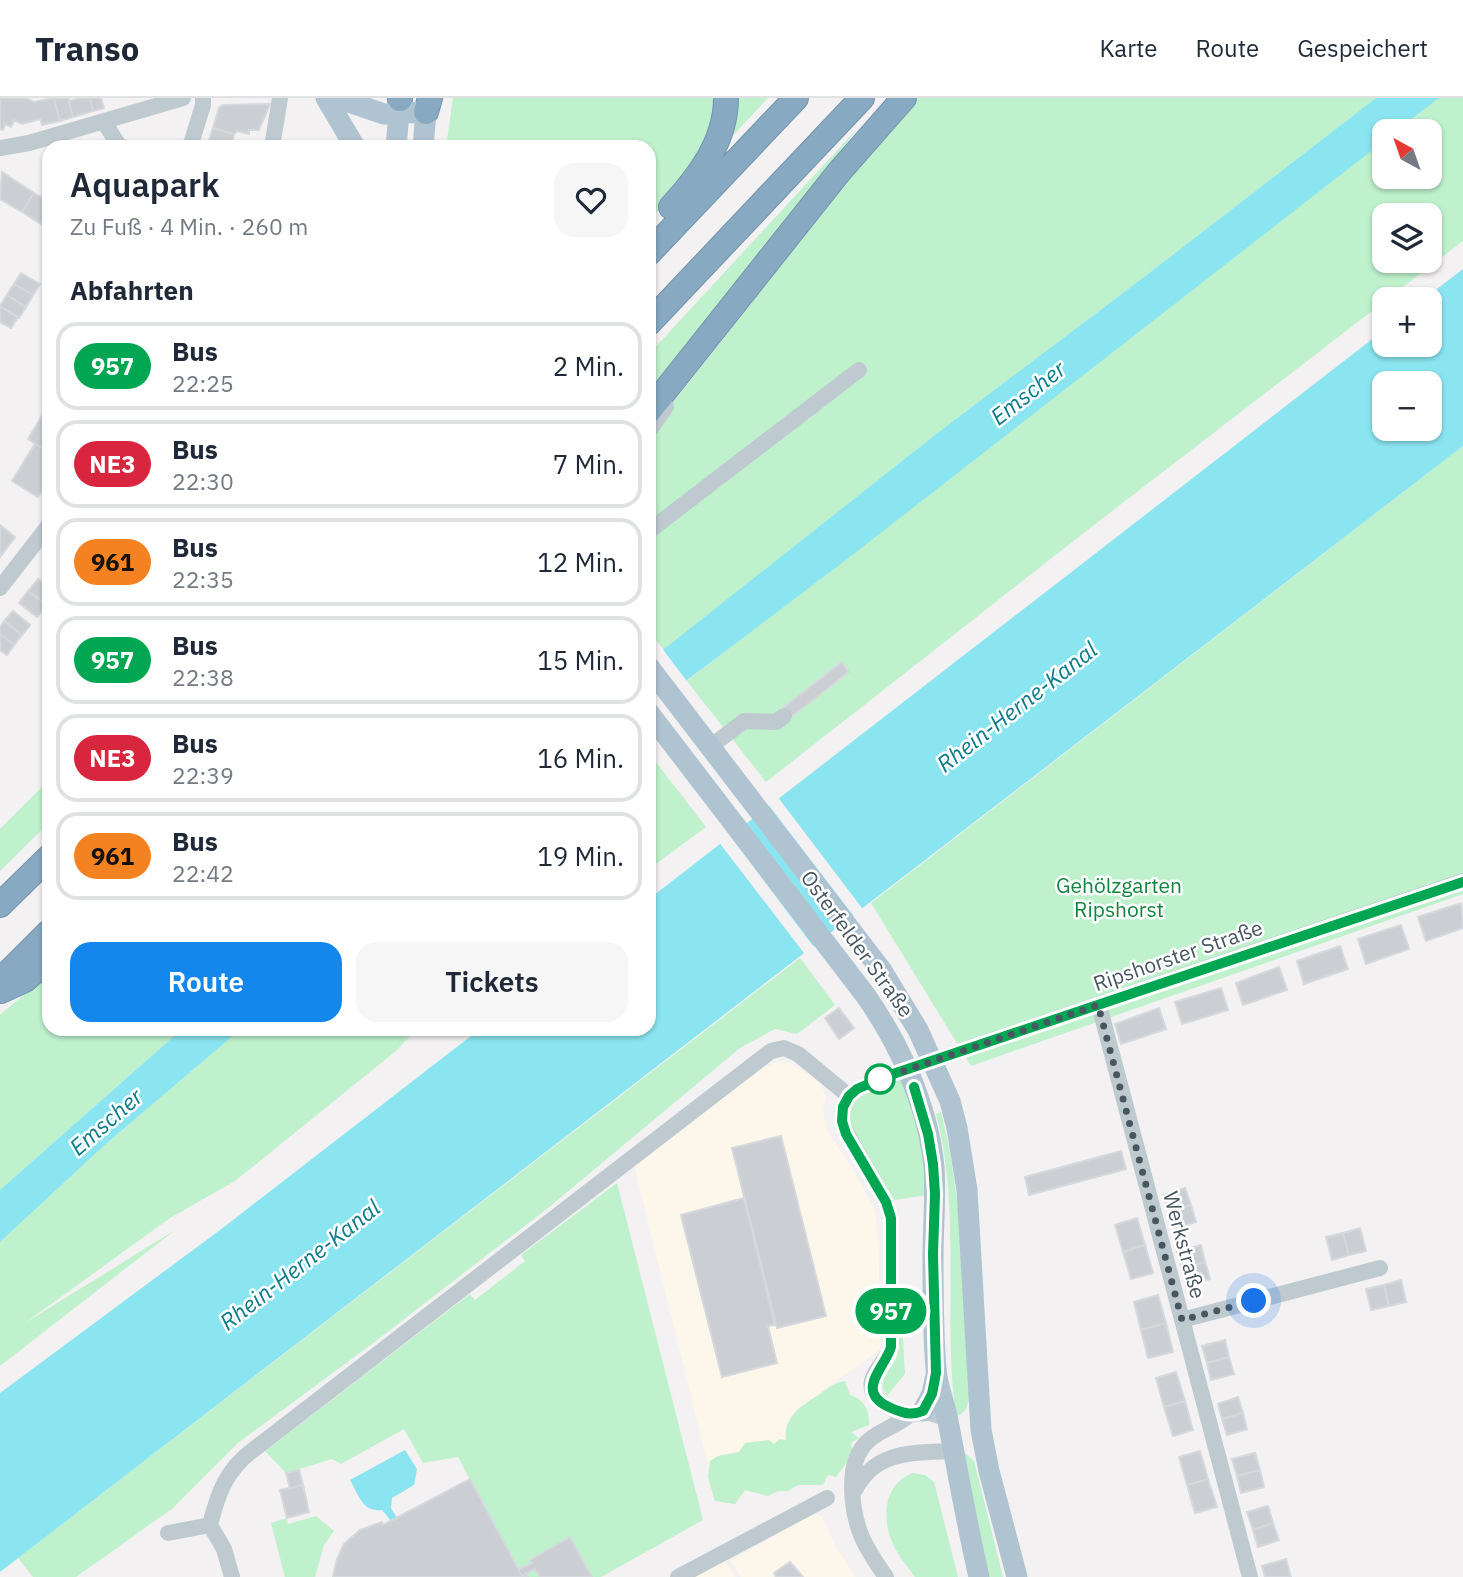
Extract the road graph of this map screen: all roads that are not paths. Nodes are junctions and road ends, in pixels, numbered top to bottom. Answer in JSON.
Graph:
{"nodes":[{"id":1,"x":183,"y":98,"type":"edge"},
{"id":2,"x":203,"y":98,"type":"edge"},
{"id":3,"x":281,"y":98,"type":"edge"},
{"id":4,"x":326,"y":98,"type":"edge"},
{"id":5,"x":337,"y":98,"type":"edge"},
{"id":6,"x":726,"y":98,"type":"edge"},
{"id":7,"x":796,"y":98,"type":"edge"},
{"id":8,"x":862,"y":98,"type":"edge"},
{"id":9,"x":904,"y":98,"type":"edge"},
{"id":10,"x":399,"y":103,"type":"edge"},
{"id":11,"x":428,"y":105,"type":"edge"},
{"id":12,"x":104,"y":122,"type":"junction"},
{"id":13,"x":115,"y":140,"type":"edge"},
{"id":14,"x":192,"y":140,"type":"edge"},
{"id":15,"x":273,"y":140,"type":"edge"},
{"id":16,"x":351,"y":140,"type":"edge"},
{"id":17,"x":396,"y":140,"type":"edge"},
{"id":18,"x":424,"y":140,"type":"edge"},
{"id":19,"x":0,"y":148,"type":"edge"},
{"id":20,"x":656,"y":224,"type":"edge"},
{"id":21,"x":656,"y":246,"type":"edge"},
{"id":22,"x":753,"y":278,"type":"junction"},
{"id":23,"x":656,"y":316,"type":"edge"},
{"id":24,"x":859,"y":370,"type":"dead end"},
{"id":25,"x":656,"y":402,"type":"edge"},
{"id":26,"x":656,"y":422,"type":"edge"},
{"id":27,"x":656,"y":520,"type":"edge"},
{"id":28,"x":42,"y":535,"type":"edge"},
{"id":29,"x":0,"y":588,"type":"edge"},
{"id":30,"x":656,"y":676,"type":"edge"},
{"id":31,"x":784,"y":716,"type":"dead end"},
{"id":32,"x":656,"y":722,"type":"edge"},
{"id":33,"x":710,"y":747,"type":"junction"},
{"id":34,"x":42,"y":864,"type":"edge"},
{"id":35,"x":1463,"y":881,"type":"edge"},
{"id":36,"x":0,"y":905,"type":"edge"},
{"id":37,"x":42,"y":939,"type":"edge"},
{"id":38,"x":42,"y":965,"type":"edge"},
{"id":39,"x":0,"y":981,"type":"edge"},
{"id":40,"x":0,"y":991,"type":"edge"},
{"id":41,"x":1098,"y":1005,"type":"junction"},
{"id":42,"x":933,"y":1061,"type":"junction"},
{"id":43,"x":907,"y":1070,"type":"junction"},
{"id":44,"x":849,"y":1096,"type":"junction"},
{"id":45,"x":1380,"y":1268,"type":"dead end"},
{"id":46,"x":1182,"y":1320,"type":"junction"},
{"id":47,"x":936,"y":1373,"type":"junction"},
{"id":48,"x":916,"y":1413,"type":"junction"},
{"id":49,"x":948,"y":1419,"type":"junction"},
{"id":50,"x":981,"y":1430,"type":"junction"},
{"id":51,"x":953,"y":1451,"type":"junction"},
{"id":52,"x":853,"y":1493,"type":"junction"},
{"id":53,"x":827,"y":1498,"type":"dead end"},
{"id":54,"x":210,"y":1525,"type":"junction"},
{"id":55,"x":168,"y":1533,"type":"dead end"},
{"id":56,"x":232,"y":1577,"type":"edge"},
{"id":57,"x":678,"y":1577,"type":"edge"},
{"id":58,"x":886,"y":1577,"type":"edge"},
{"id":59,"x":979,"y":1577,"type":"edge"},
{"id":60,"x":1017,"y":1577,"type":"edge"},
{"id":61,"x":1250,"y":1577,"type":"edge"}],
"edges":[{"from":1,"to":12,"type":"street"},
{"from":2,"to":14,"type":"street"},
{"from":3,"to":15,"type":"street"},
{"from":4,"to":16,"type":"main road"},
{"from":5,"to":10,"type":"main road"},
{"from":6,"to":20,"type":"highway"},
{"from":7,"to":21,"type":"highway"},
{"from":8,"to":23,"type":"highway"},
{"from":9,"to":22,"type":"highway"},
{"from":10,"to":11,"type":"main road"},
{"from":10,"to":17,"type":"main road"},
{"from":11,"to":18,"type":"main road"},
{"from":12,"to":13,"type":"street"},
{"from":12,"to":19,"type":"street"},
{"from":22,"to":25,"type":"highway"},
{"from":22,"to":26,"type":"street"},
{"from":24,"to":27,"type":"street"},
{"from":28,"to":29,"type":"street"},
{"from":30,"to":33,"type":"main road","name":"Osterfelder Straße"},
{"from":31,"to":33,"type":"street"},
{"from":32,"to":43,"type":"main road","name":"Osterfelder Straße"},
{"from":33,"to":42,"type":"main road","name":"Osterfelder Straße"},
{"from":34,"to":36,"type":"highway"},
{"from":35,"to":41,"type":"street","name":"Ripshorster Straße"},
{"from":37,"to":39,"type":"highway"},
{"from":38,"to":40,"type":"highway"},
{"from":41,"to":42,"type":"street","name":"Ripshorster Straße"},
{"from":41,"to":46,"type":"street","name":"Werkstraße"},
{"from":42,"to":43,"type":"street","name":"Ripshorster Straße"},
{"from":42,"to":50,"type":"main road","name":"Osterfelder Straße"},
{"from":43,"to":44,"type":"street"},
{"from":43,"to":47,"type":"main road","name":"Osterfelder Straße"},
{"from":44,"to":48,"type":"street"},
{"from":44,"to":54,"type":"street"},
{"from":45,"to":46,"type":"street"},
{"from":46,"to":61,"type":"street","name":"Werkstraße"},
{"from":47,"to":48,"type":"main road"},
{"from":47,"to":49,"type":"main road","name":"Osterfelder Straße"},
{"from":48,"to":49,"type":"street"},
{"from":48,"to":52,"type":"street"},
{"from":49,"to":50,"type":"main road"},
{"from":49,"to":51,"type":"main road","name":"Osterfelder Straße"},
{"from":50,"to":51,"type":"main road"},
{"from":50,"to":60,"type":"main road","name":"Osterfelder Straße"},
{"from":51,"to":52,"type":"street"},
{"from":51,"to":59,"type":"main road","name":"Osterfelder Straße"},
{"from":52,"to":58,"type":"street"},
{"from":53,"to":57,"type":"street"},
{"from":54,"to":55,"type":"street"},
{"from":54,"to":56,"type":"street"}]}
